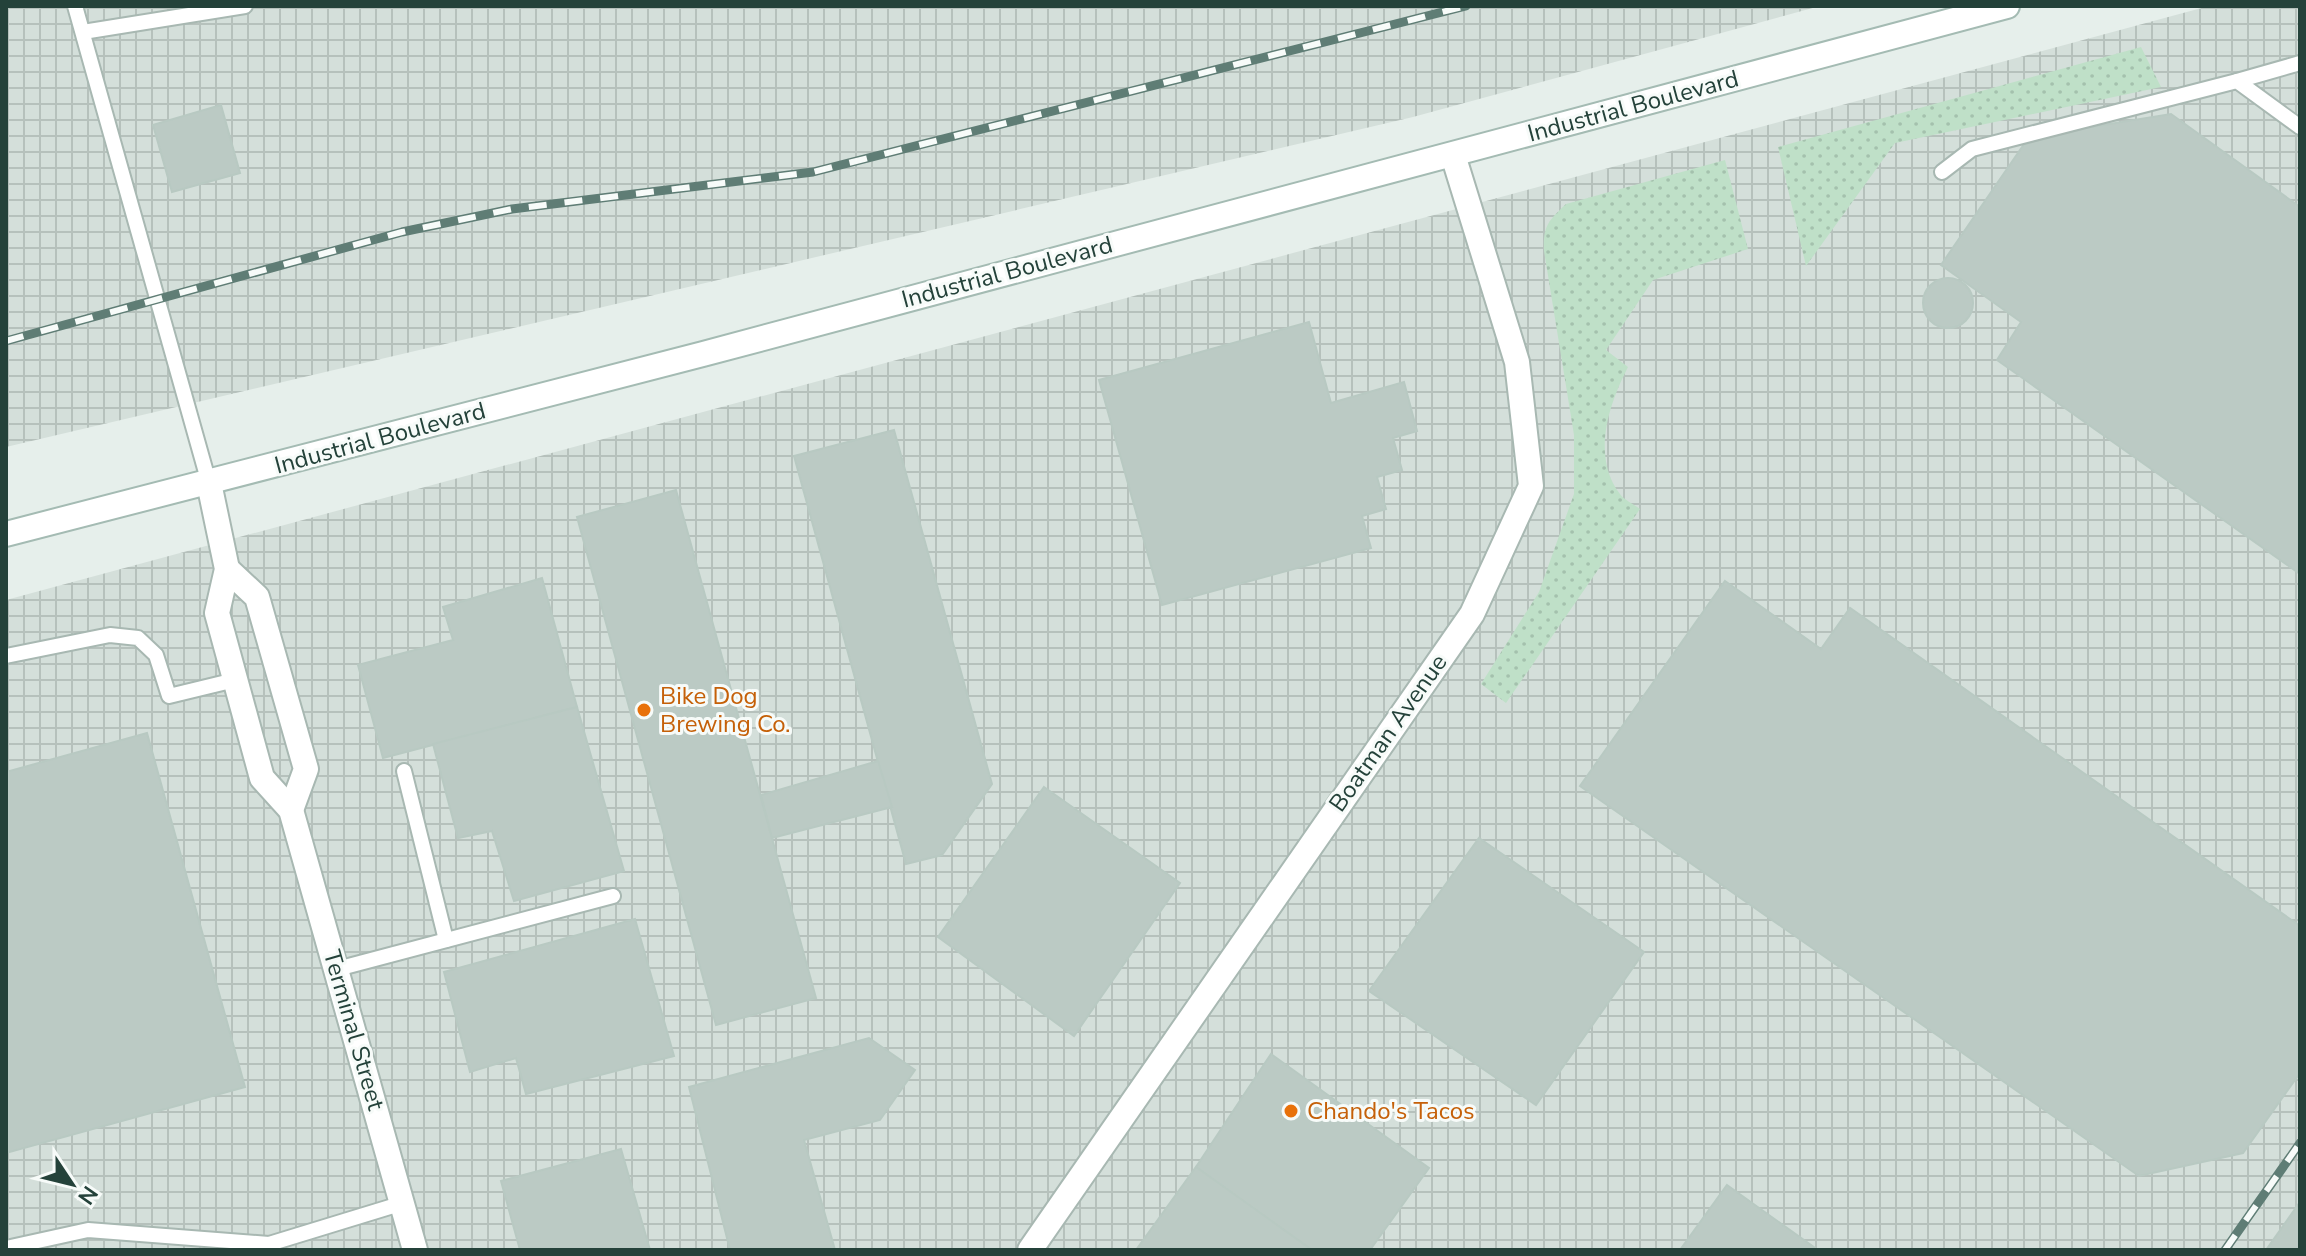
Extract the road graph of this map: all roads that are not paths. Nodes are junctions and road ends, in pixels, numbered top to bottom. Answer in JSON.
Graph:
{"nodes":[{"id":1,"x":75,"y":6,"type":"edge"},
{"id":2,"x":245,"y":6,"type":"edge"},
{"id":3,"x":2007,"y":6,"type":"edge"},
{"id":4,"x":83,"y":32,"type":"junction"},
{"id":5,"x":2300,"y":63,"type":"edge"},
{"id":6,"x":2237,"y":81,"type":"junction"},
{"id":7,"x":2300,"y":127,"type":"edge"},
{"id":8,"x":1453,"y":155,"type":"junction"},
{"id":9,"x":1942,"y":172,"type":"dead end"},
{"id":10,"x":209,"y":483,"type":"junction"},
{"id":11,"x":6,"y":534,"type":"edge"},
{"id":12,"x":227,"y":569,"type":"junction"},
{"id":13,"x":6,"y":656,"type":"edge"},
{"id":14,"x":235,"y":680,"type":"junction"},
{"id":15,"x":404,"y":771,"type":"dead end"},
{"id":16,"x":291,"y":810,"type":"junction"},
{"id":17,"x":613,"y":896,"type":"dead end"},
{"id":18,"x":446,"y":940,"type":"junction"},
{"id":19,"x":337,"y":969,"type":"junction"},
{"id":20,"x":403,"y":1203,"type":"junction"},
{"id":21,"x":270,"y":1247,"type":"edge"},
{"id":22,"x":6,"y":1248,"type":"edge"},
{"id":23,"x":415,"y":1250,"type":"edge"},
{"id":24,"x":1030,"y":1250,"type":"edge"}],
"edges":[{"from":1,"to":4,"type":"lane"},
{"from":2,"to":4,"type":"lane"},
{"from":3,"to":8,"type":"street","name":"Industrial Boulevard"},
{"from":4,"to":10,"type":"lane"},
{"from":5,"to":6,"type":"lane"},
{"from":6,"to":7,"type":"lane"},
{"from":6,"to":9,"type":"lane"},
{"from":8,"to":10,"type":"street","name":"Industrial Boulevard"},
{"from":8,"to":24,"type":"street","name":"Boatman Avenue"},
{"from":10,"to":11,"type":"street","name":"Industrial Boulevard"},
{"from":10,"to":12,"type":"street","name":"Terminal Street"},
{"from":12,"to":14,"type":"street","name":"Terminal Street"},
{"from":12,"to":16,"type":"street"},
{"from":13,"to":14,"type":"lane"},
{"from":14,"to":16,"type":"street","name":"Terminal Street"},
{"from":15,"to":18,"type":"lane"},
{"from":16,"to":19,"type":"street","name":"Terminal Street"},
{"from":17,"to":18,"type":"lane"},
{"from":18,"to":19,"type":"lane"},
{"from":19,"to":20,"type":"street","name":"Terminal Street"},
{"from":20,"to":21,"type":"lane"},
{"from":20,"to":23,"type":"street","name":"Terminal Street"},
{"from":21,"to":22,"type":"lane"}]}
